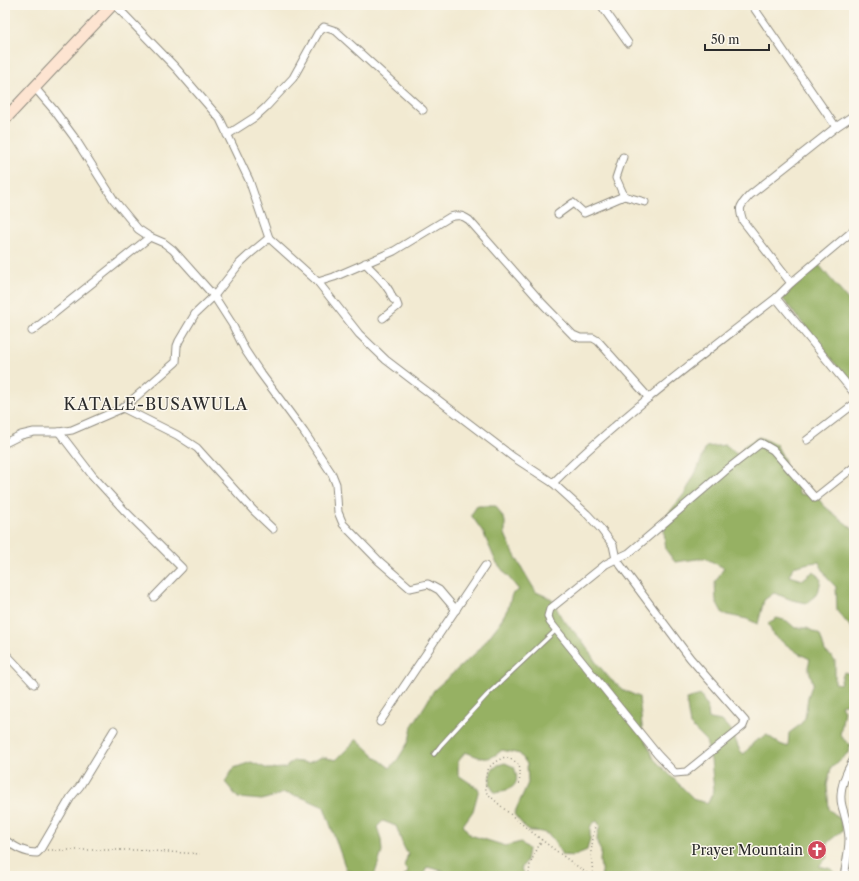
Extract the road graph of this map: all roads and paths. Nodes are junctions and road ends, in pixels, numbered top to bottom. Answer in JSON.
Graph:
{"nodes":[{"id":1,"x":114,"y":5,"type":"edge"},
{"id":2,"x":601,"y":5,"type":"edge"},
{"id":3,"x":752,"y":5,"type":"edge"},
{"id":4,"x":628,"y":43,"type":"dead end"},
{"id":5,"x":35,"y":88,"type":"junction"},
{"id":6,"x":423,"y":110,"type":"dead end"},
{"id":7,"x":854,"y":115,"type":"edge"},
{"id":8,"x":5,"y":119,"type":"edge"},
{"id":9,"x":836,"y":127,"type":"junction"},
{"id":10,"x":227,"y":136,"type":"junction"},
{"id":11,"x":623,"y":157,"type":"dead end"},
{"id":12,"x":624,"y":196,"type":"junction"},
{"id":13,"x":645,"y":202,"type":"dead end"},
{"id":14,"x":558,"y":214,"type":"dead end"},
{"id":15,"x":854,"y":230,"type":"edge"},
{"id":16,"x":150,"y":237,"type":"junction"},
{"id":17,"x":269,"y":238,"type":"junction"},
{"id":18,"x":364,"y":263,"type":"junction"},
{"id":19,"x":318,"y":282,"type":"junction"},
{"id":20,"x":791,"y":283,"type":"junction"},
{"id":21,"x":214,"y":296,"type":"junction"},
{"id":22,"x":776,"y":298,"type":"junction"},
{"id":23,"x":382,"y":318,"type":"dead end"},
{"id":24,"x":32,"y":331,"type":"dead end"},
{"id":25,"x":854,"y":393,"type":"edge"},
{"id":26,"x":649,"y":398,"type":"junction"},
{"id":27,"x":854,"y":404,"type":"edge"},
{"id":28,"x":123,"y":408,"type":"junction"},
{"id":29,"x":60,"y":432,"type":"junction"},
{"id":30,"x":807,"y":440,"type":"dead end"},
{"id":31,"x":5,"y":442,"type":"edge"},
{"id":32,"x":854,"y":467,"type":"edge"},
{"id":33,"x":553,"y":483,"type":"junction"},
{"id":34,"x":273,"y":529,"type":"dead end"},
{"id":35,"x":616,"y":559,"type":"junction"},
{"id":36,"x":485,"y":566,"type":"dead end"},
{"id":37,"x":154,"y":597,"type":"dead end"},
{"id":38,"x":456,"y":610,"type":"junction"},
{"id":39,"x":556,"y":630,"type":"junction"},
{"id":40,"x":5,"y":653,"type":"edge"},
{"id":41,"x":34,"y":684,"type":"dead end"},
{"id":42,"x":380,"y":722,"type":"dead end"},
{"id":43,"x":114,"y":730,"type":"dead end"},
{"id":44,"x":434,"y":754,"type":"dead end"},
{"id":45,"x":854,"y":759,"type":"edge"},
{"id":46,"x":519,"y":784,"type":"dead end"},
{"id":47,"x":595,"y":825,"type":"dead end"},
{"id":48,"x":542,"y":839,"type":"junction"},
{"id":49,"x":5,"y":840,"type":"edge"},
{"id":50,"x":40,"y":850,"type":"junction"},
{"id":51,"x":200,"y":854,"type":"dead end"},
{"id":52,"x":345,"y":874,"type":"dead end"},
{"id":53,"x":350,"y":876,"type":"edge"},
{"id":54,"x":532,"y":876,"type":"edge"},
{"id":55,"x":592,"y":876,"type":"edge"},
{"id":56,"x":844,"y":876,"type":"edge"}],
"edges":[{"from":1,"to":5,"type":"main road"},
{"from":1,"to":10,"type":"street"},
{"from":2,"to":4,"type":"street"},
{"from":3,"to":9,"type":"street"},
{"from":5,"to":8,"type":"main road"},
{"from":5,"to":16,"type":"street"},
{"from":6,"to":10,"type":"street"},
{"from":7,"to":9,"type":"street"},
{"from":9,"to":20,"type":"street"},
{"from":10,"to":17,"type":"street"},
{"from":11,"to":12,"type":"street"},
{"from":12,"to":13,"type":"street"},
{"from":12,"to":14,"type":"street"},
{"from":15,"to":20,"type":"street"},
{"from":16,"to":21,"type":"street"},
{"from":16,"to":24,"type":"street"},
{"from":17,"to":19,"type":"street"},
{"from":17,"to":21,"type":"street"},
{"from":18,"to":19,"type":"street"},
{"from":18,"to":23,"type":"street"},
{"from":18,"to":26,"type":"street"},
{"from":19,"to":33,"type":"street"},
{"from":20,"to":22,"type":"street"},
{"from":21,"to":28,"type":"street"},
{"from":21,"to":38,"type":"street"},
{"from":22,"to":25,"type":"street"},
{"from":22,"to":26,"type":"street"},
{"from":26,"to":33,"type":"street"},
{"from":27,"to":30,"type":"street"},
{"from":28,"to":29,"type":"street"},
{"from":28,"to":34,"type":"street"},
{"from":29,"to":31,"type":"street"},
{"from":29,"to":37,"type":"street"},
{"from":32,"to":35,"type":"street"},
{"from":33,"to":35,"type":"street"},
{"from":35,"to":39,"type":"street"},
{"from":35,"to":39,"type":"street"},
{"from":36,"to":38,"type":"street"},
{"from":38,"to":42,"type":"street"},
{"from":39,"to":44,"type":"lane"},
{"from":40,"to":41,"type":"street"},
{"from":43,"to":50,"type":"street"},
{"from":45,"to":56,"type":"street"},
{"from":46,"to":48,"type":"path"},
{"from":47,"to":55,"type":"path"},
{"from":48,"to":54,"type":"path"},
{"from":48,"to":55,"type":"path"},
{"from":49,"to":50,"type":"street"},
{"from":50,"to":51,"type":"path"},
{"from":52,"to":53,"type":"path"}]}
